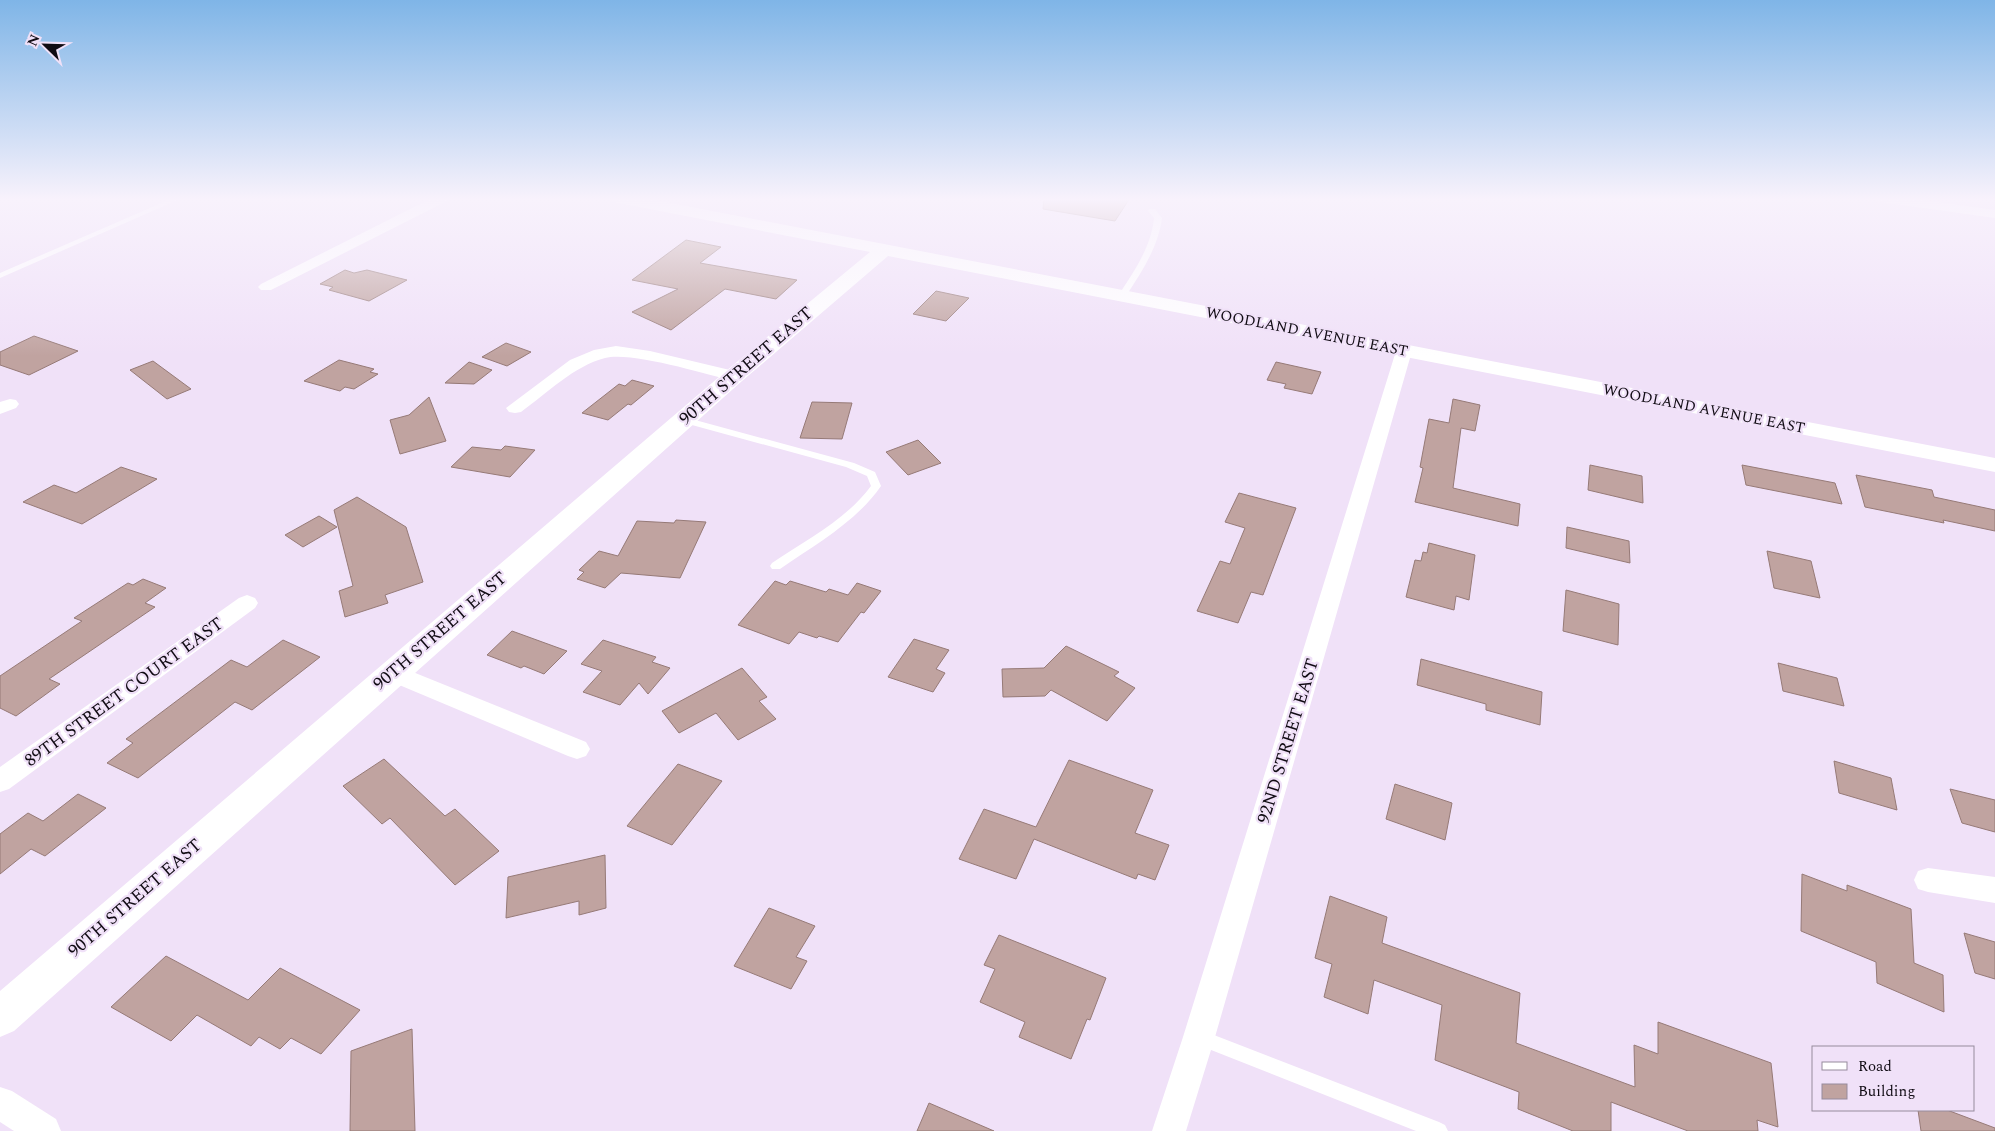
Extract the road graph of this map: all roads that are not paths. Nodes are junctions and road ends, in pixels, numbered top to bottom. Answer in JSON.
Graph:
{"nodes":[{"id":1,"x":55,"y":251,"type":"edge"},
{"id":2,"x":338,"y":251,"type":"edge"},
{"id":3,"x":883,"y":251,"type":"edge"},
{"id":4,"x":888,"y":251,"type":"edge"},
{"id":5,"x":1148,"y":251,"type":"edge"},
{"id":6,"x":0,"y":276,"type":"edge"},
{"id":7,"x":266,"y":287,"type":"dead end"},
{"id":8,"x":1122,"y":296,"type":"junction"},
{"id":9,"x":1404,"y":351,"type":"junction"},
{"id":10,"x":734,"y":376,"type":"junction"},
{"id":11,"x":515,"y":408,"type":"dead end"},
{"id":12,"x":684,"y":420,"type":"junction"},
{"id":13,"x":1995,"y":465,"type":"edge"},
{"id":14,"x":776,"y":566,"type":"dead end"},
{"id":15,"x":247,"y":603,"type":"dead end"},
{"id":16,"x":393,"y":673,"type":"junction"},
{"id":17,"x":577,"y":749,"type":"dead end"},
{"id":18,"x":0,"y":782,"type":"edge"},
{"id":19,"x":1928,"y":880,"type":"dead end"},
{"id":20,"x":1995,"y":890,"type":"edge"},
{"id":21,"x":0,"y":1017,"type":"edge"},
{"id":22,"x":1199,"y":1037,"type":"junction"},
{"id":23,"x":0,"y":1103,"type":"edge"},
{"id":24,"x":44,"y":1131,"type":"edge"},
{"id":25,"x":1169,"y":1131,"type":"edge"},
{"id":26,"x":1439,"y":1131,"type":"edge"}],
"edges":[{"from":1,"to":6,"type":"lane"},
{"from":2,"to":7,"type":"street"},
{"from":3,"to":10,"type":"street","name":"90TH STREET EAST"},
{"from":4,"to":8,"type":"street","name":"WOODLAND AVENUE EAST"},
{"from":5,"to":8,"type":"lane"},
{"from":8,"to":9,"type":"street","name":"WOODLAND AVENUE EAST"},
{"from":9,"to":13,"type":"street","name":"WOODLAND AVENUE EAST"},
{"from":9,"to":22,"type":"street","name":"92ND STREET EAST"},
{"from":10,"to":11,"type":"street"},
{"from":10,"to":12,"type":"street","name":"90TH STREET EAST"},
{"from":12,"to":14,"type":"lane"},
{"from":12,"to":16,"type":"street","name":"90TH STREET EAST"},
{"from":15,"to":18,"type":"street","name":"89TH STREET COURT EAST"},
{"from":16,"to":17,"type":"street"},
{"from":16,"to":21,"type":"street","name":"90TH STREET EAST"},
{"from":19,"to":20,"type":"street"},
{"from":22,"to":25,"type":"street","name":"92ND STREET EAST"},
{"from":22,"to":26,"type":"lane"},
{"from":23,"to":24,"type":"street"}]}
